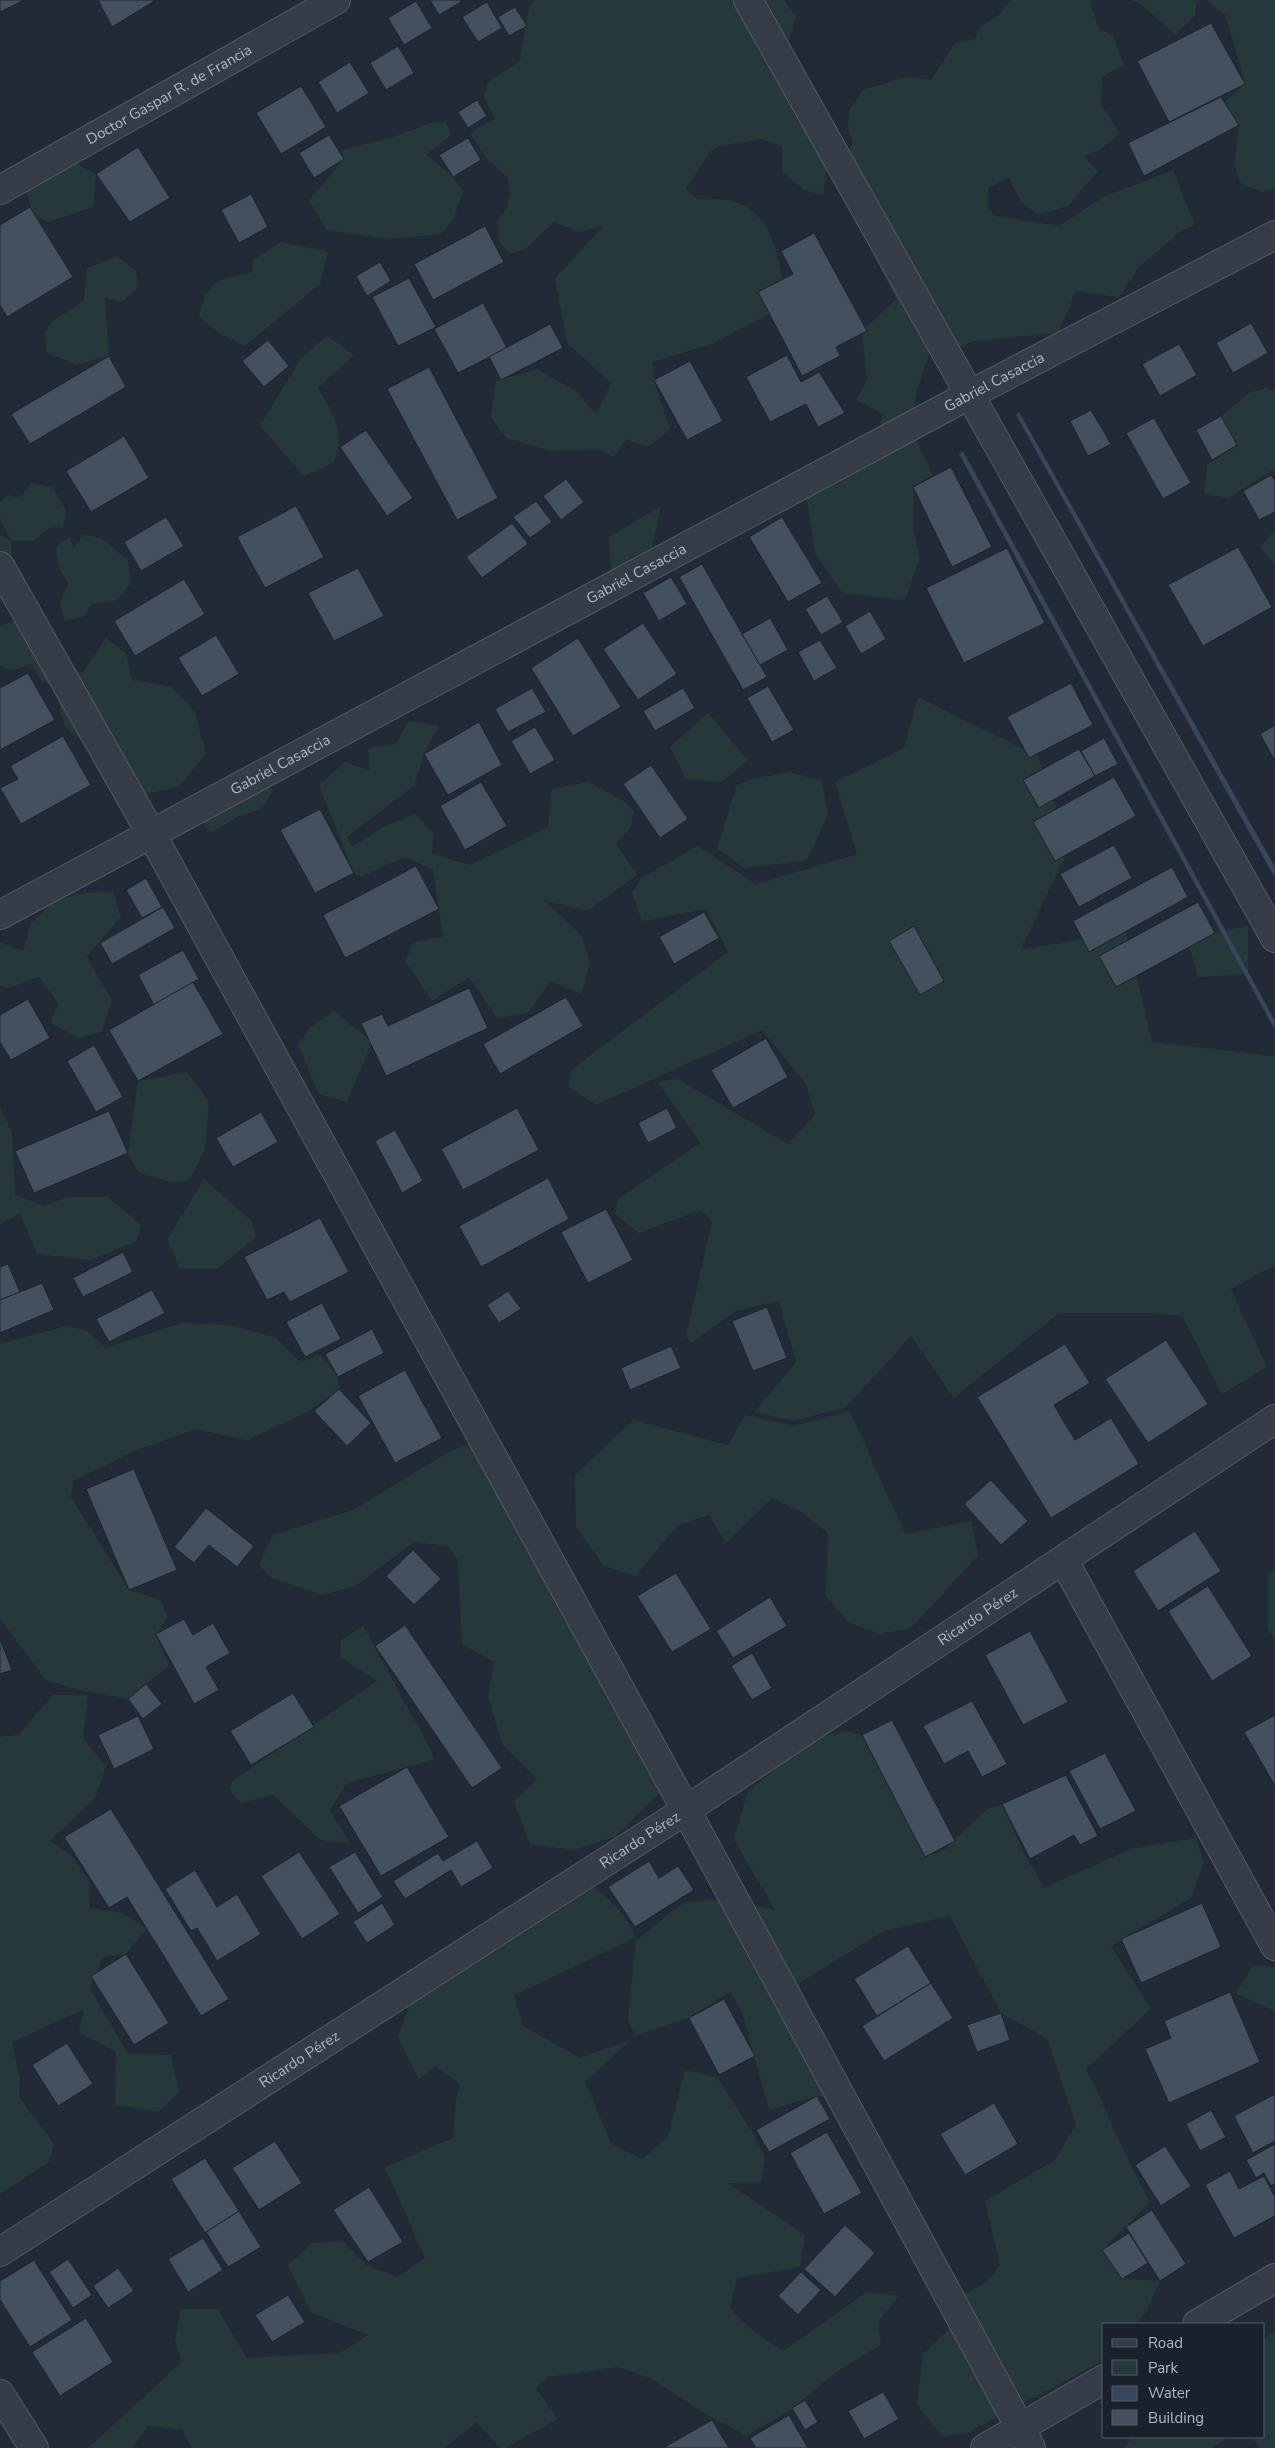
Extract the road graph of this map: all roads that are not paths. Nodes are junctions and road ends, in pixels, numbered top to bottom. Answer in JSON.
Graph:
{"nodes":[{"id":1,"x":336,"y":0,"type":"edge"},
{"id":2,"x":748,"y":0,"type":"edge"},
{"id":3,"x":0,"y":190,"type":"edge"},
{"id":4,"x":1275,"y":235,"type":"edge"},
{"id":5,"x":969,"y":395,"type":"junction"},
{"id":6,"x":0,"y":566,"type":"edge"},
{"id":7,"x":152,"y":835,"type":"junction"},
{"id":8,"x":0,"y":915,"type":"edge"},
{"id":9,"x":1275,"y":938,"type":"edge"},
{"id":10,"x":1275,"y":1419,"type":"edge"},
{"id":11,"x":1064,"y":1561,"type":"junction"},
{"id":12,"x":686,"y":1810,"type":"junction"},
{"id":13,"x":1275,"y":1946,"type":"edge"},
{"id":14,"x":0,"y":2252,"type":"edge"},
{"id":15,"x":1275,"y":2278,"type":"edge"},
{"id":16,"x":1199,"y":2323,"type":"edge"},
{"id":17,"x":1102,"y":2381,"type":"edge"},
{"id":18,"x":0,"y":2394,"type":"edge"},
{"id":19,"x":1026,"y":2438,"type":"edge"},
{"id":20,"x":34,"y":2448,"type":"edge"},
{"id":21,"x":985,"y":2448,"type":"edge"}],
"edges":[{"from":1,"to":3,"type":"street","name":"Doctor Gaspar R. de Francia"},
{"from":2,"to":5,"type":"street"},
{"from":4,"to":5,"type":"street","name":"Gabriel Casaccia"},
{"from":5,"to":7,"type":"street","name":"Gabriel Casaccia"},
{"from":5,"to":9,"type":"street"},
{"from":6,"to":7,"type":"street"},
{"from":7,"to":8,"type":"street","name":"Gabriel Casaccia"},
{"from":7,"to":12,"type":"street"},
{"from":10,"to":11,"type":"street","name":"Ricardo Pérez"},
{"from":11,"to":12,"type":"street","name":"Ricardo Pérez"},
{"from":11,"to":13,"type":"street"},
{"from":12,"to":14,"type":"street","name":"Ricardo Pérez"},
{"from":12,"to":19,"type":"street"},
{"from":15,"to":16,"type":"street"},
{"from":17,"to":19,"type":"street"},
{"from":18,"to":20,"type":"street"},
{"from":19,"to":21,"type":"street"}]}
